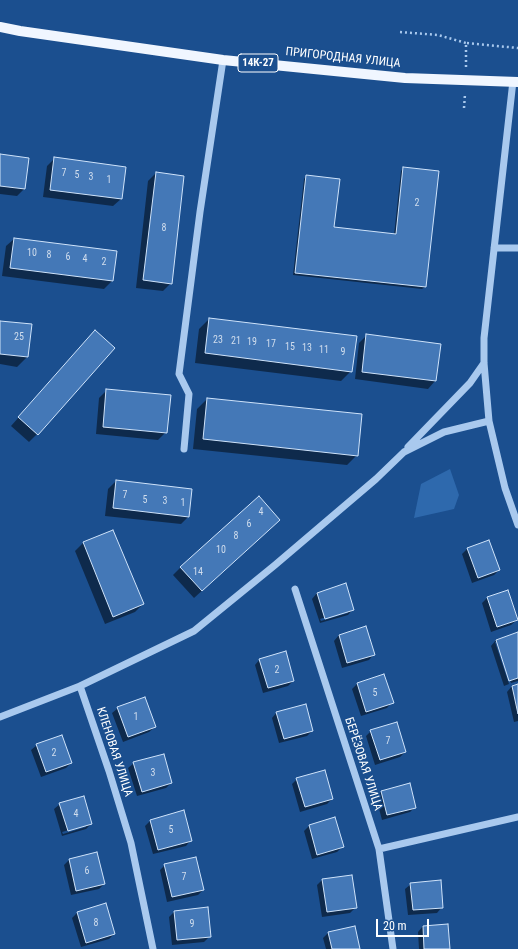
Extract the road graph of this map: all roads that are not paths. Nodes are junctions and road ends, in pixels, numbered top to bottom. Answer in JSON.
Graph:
{"nodes":[{"id":1,"x":0,"y":27,"type":"edge"},
{"id":2,"x":223,"y":60,"type":"junction"},
{"id":3,"x":515,"y":81,"type":"edge"},
{"id":4,"x":494,"y":248,"type":"junction"},
{"id":5,"x":518,"y":248,"type":"edge"},
{"id":6,"x":484,"y":363,"type":"junction"},
{"id":7,"x":489,"y":421,"type":"junction"},
{"id":8,"x":184,"y":449,"type":"dead end"},
{"id":9,"x":404,"y":452,"type":"junction"},
{"id":10,"x":518,"y":526,"type":"edge"},
{"id":11,"x":295,"y":589,"type":"dead end"},
{"id":12,"x":80,"y":686,"type":"junction"},
{"id":13,"x":0,"y":717,"type":"edge"},
{"id":14,"x":518,"y":817,"type":"edge"},
{"id":15,"x":379,"y":849,"type":"junction"},
{"id":16,"x":153,"y":949,"type":"edge"},
{"id":17,"x":394,"y":949,"type":"edge"}],
"edges":[{"from":1,"to":2,"type":"main road","name":"ПРИГОРОДНАЯ УЛИЦА","number":"14К-27"},
{"from":2,"to":3,"type":"main road","name":"ПРИГОРОДНАЯ УЛИЦА","number":"14К-27"},
{"from":2,"to":8,"type":"street"},
{"from":3,"to":4,"type":"street"},
{"from":4,"to":5,"type":"street"},
{"from":4,"to":6,"type":"street"},
{"from":6,"to":7,"type":"street"},
{"from":6,"to":9,"type":"street"},
{"from":7,"to":9,"type":"street"},
{"from":7,"to":10,"type":"street"},
{"from":9,"to":12,"type":"street"},
{"from":11,"to":15,"type":"street","name":"БЕРЁЗОВАЯ УЛИЦА"},
{"from":12,"to":13,"type":"street"},
{"from":12,"to":16,"type":"street","name":"КЛЕНОВАЯ УЛИЦА"},
{"from":14,"to":15,"type":"street"},
{"from":15,"to":17,"type":"street","name":"БЕРЁЗОВАЯ УЛИЦА"}]}
